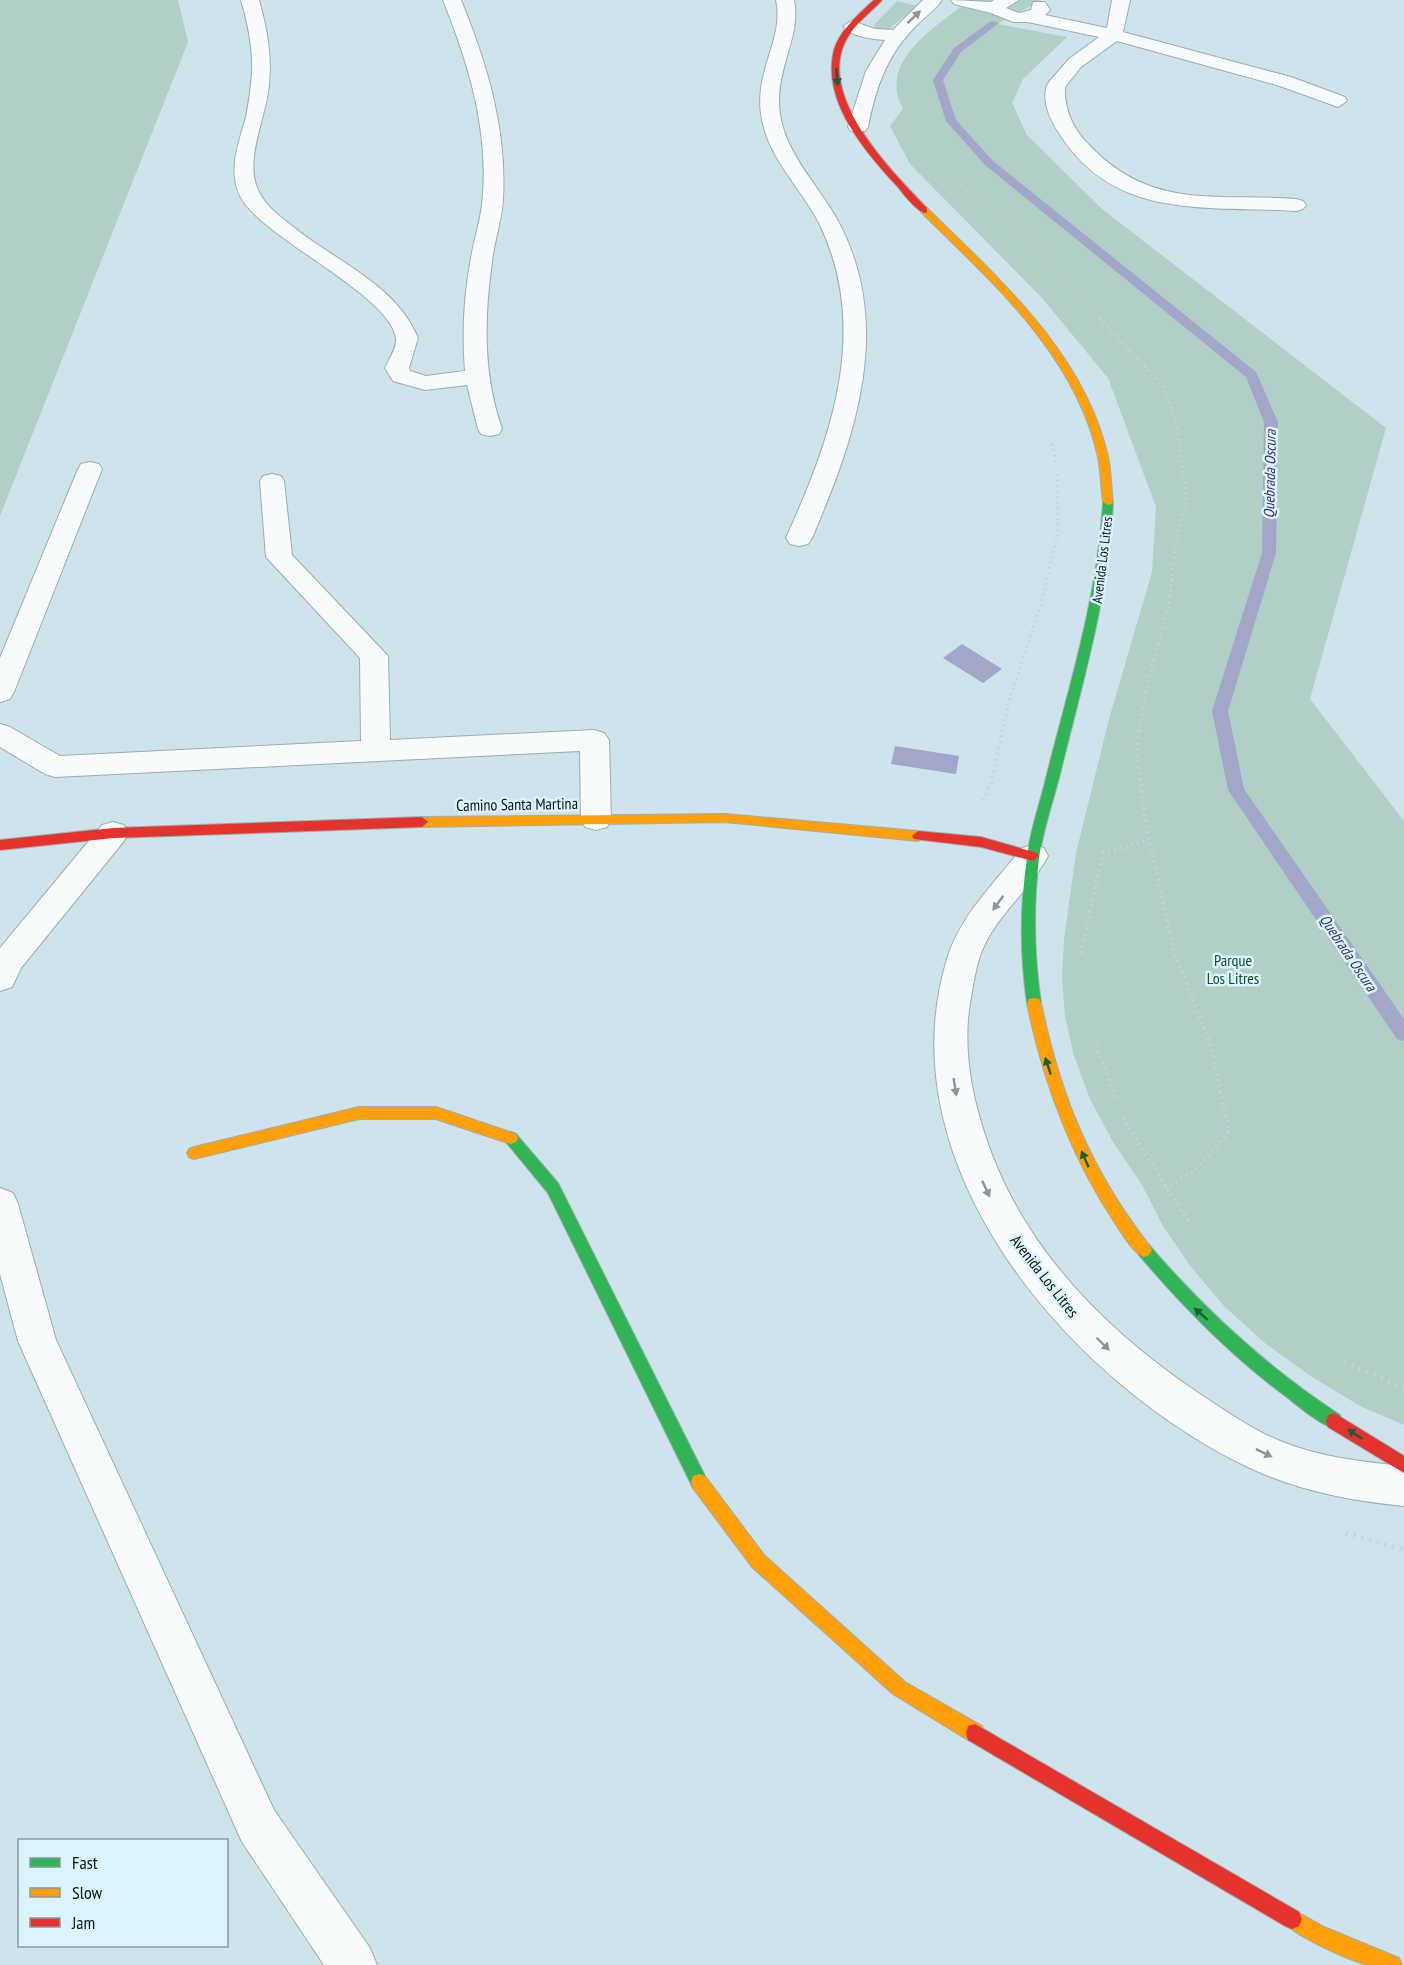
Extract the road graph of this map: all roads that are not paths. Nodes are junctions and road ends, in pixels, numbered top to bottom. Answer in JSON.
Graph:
{"nodes":[{"id":1,"x":250,"y":0,"type":"edge"},
{"id":2,"x":452,"y":0,"type":"edge"},
{"id":3,"x":785,"y":0,"type":"edge"},
{"id":4,"x":878,"y":0,"type":"edge"},
{"id":5,"x":933,"y":0,"type":"edge"},
{"id":6,"x":960,"y":0,"type":"edge"},
{"id":7,"x":1121,"y":0,"type":"edge"},
{"id":8,"x":1006,"y":2,"type":"edge"},
{"id":9,"x":1030,"y":8,"type":"edge"},
{"id":10,"x":852,"y":26,"type":"junction"},
{"id":11,"x":895,"y":35,"type":"junction"},
{"id":12,"x":1114,"y":35,"type":"junction"},
{"id":13,"x":1338,"y":101,"type":"dead end"},
{"id":14,"x":858,"y":127,"type":"junction"},
{"id":15,"x":1296,"y":205,"type":"dead end"},
{"id":16,"x":478,"y":377,"type":"junction"},
{"id":17,"x":490,"y":429,"type":"dead end"},
{"id":18,"x":90,"y":469,"type":"dead end"},
{"id":19,"x":272,"y":481,"type":"dead end"},
{"id":20,"x":799,"y":538,"type":"dead end"},
{"id":21,"x":0,"y":692,"type":"edge"},
{"id":22,"x":0,"y":734,"type":"edge"},
{"id":23,"x":376,"y":750,"type":"junction"},
{"id":24,"x":596,"y":819,"type":"junction"},
{"id":25,"x":113,"y":833,"type":"junction"},
{"id":26,"x":0,"y":845,"type":"edge"},
{"id":27,"x":1033,"y":856,"type":"junction"},
{"id":28,"x":0,"y":978,"type":"edge"},
{"id":29,"x":194,"y":1153,"type":"dead end"},
{"id":30,"x":0,"y":1204,"type":"edge"},
{"id":31,"x":1404,"y":1465,"type":"edge"},
{"id":32,"x":1404,"y":1486,"type":"edge"},
{"id":33,"x":353,"y":1965,"type":"edge"},
{"id":34,"x":1392,"y":1965,"type":"edge"}],
"edges":[{"from":1,"to":16,"type":"street"},
{"from":2,"to":16,"type":"street"},
{"from":3,"to":20,"type":"street"},
{"from":4,"to":10,"type":"street","name":"Avenida Los Litres"},
{"from":11,"to":5,"type":"street","one_way":true},
{"from":6,"to":8,"type":"street"},
{"from":7,"to":12,"type":"street"},
{"from":8,"to":9,"type":"street"},
{"from":9,"to":12,"type":"street"},
{"from":10,"to":11,"type":"street"},
{"from":10,"to":14,"type":"street","name":"Avenida Los Litres","one_way":true},
{"from":11,"to":14,"type":"street"},
{"from":12,"to":13,"type":"street"},
{"from":12,"to":15,"type":"street"},
{"from":14,"to":27,"type":"street","name":"Avenida Los Litres"},
{"from":16,"to":17,"type":"street"},
{"from":18,"to":21,"type":"street"},
{"from":19,"to":23,"type":"street"},
{"from":22,"to":23,"type":"street"},
{"from":23,"to":24,"type":"street"},
{"from":24,"to":25,"type":"street","name":"Camino Santa Martina"},
{"from":24,"to":27,"type":"street","name":"Camino Santa Martina"},
{"from":25,"to":26,"type":"street","name":"Camino Santa Martina"},
{"from":25,"to":28,"type":"street"},
{"from":31,"to":27,"type":"street","name":"Avenida Los Litres","one_way":true},
{"from":27,"to":32,"type":"street","name":"Avenida Los Litres","one_way":true},
{"from":29,"to":34,"type":"street"},
{"from":30,"to":33,"type":"street"}]}
